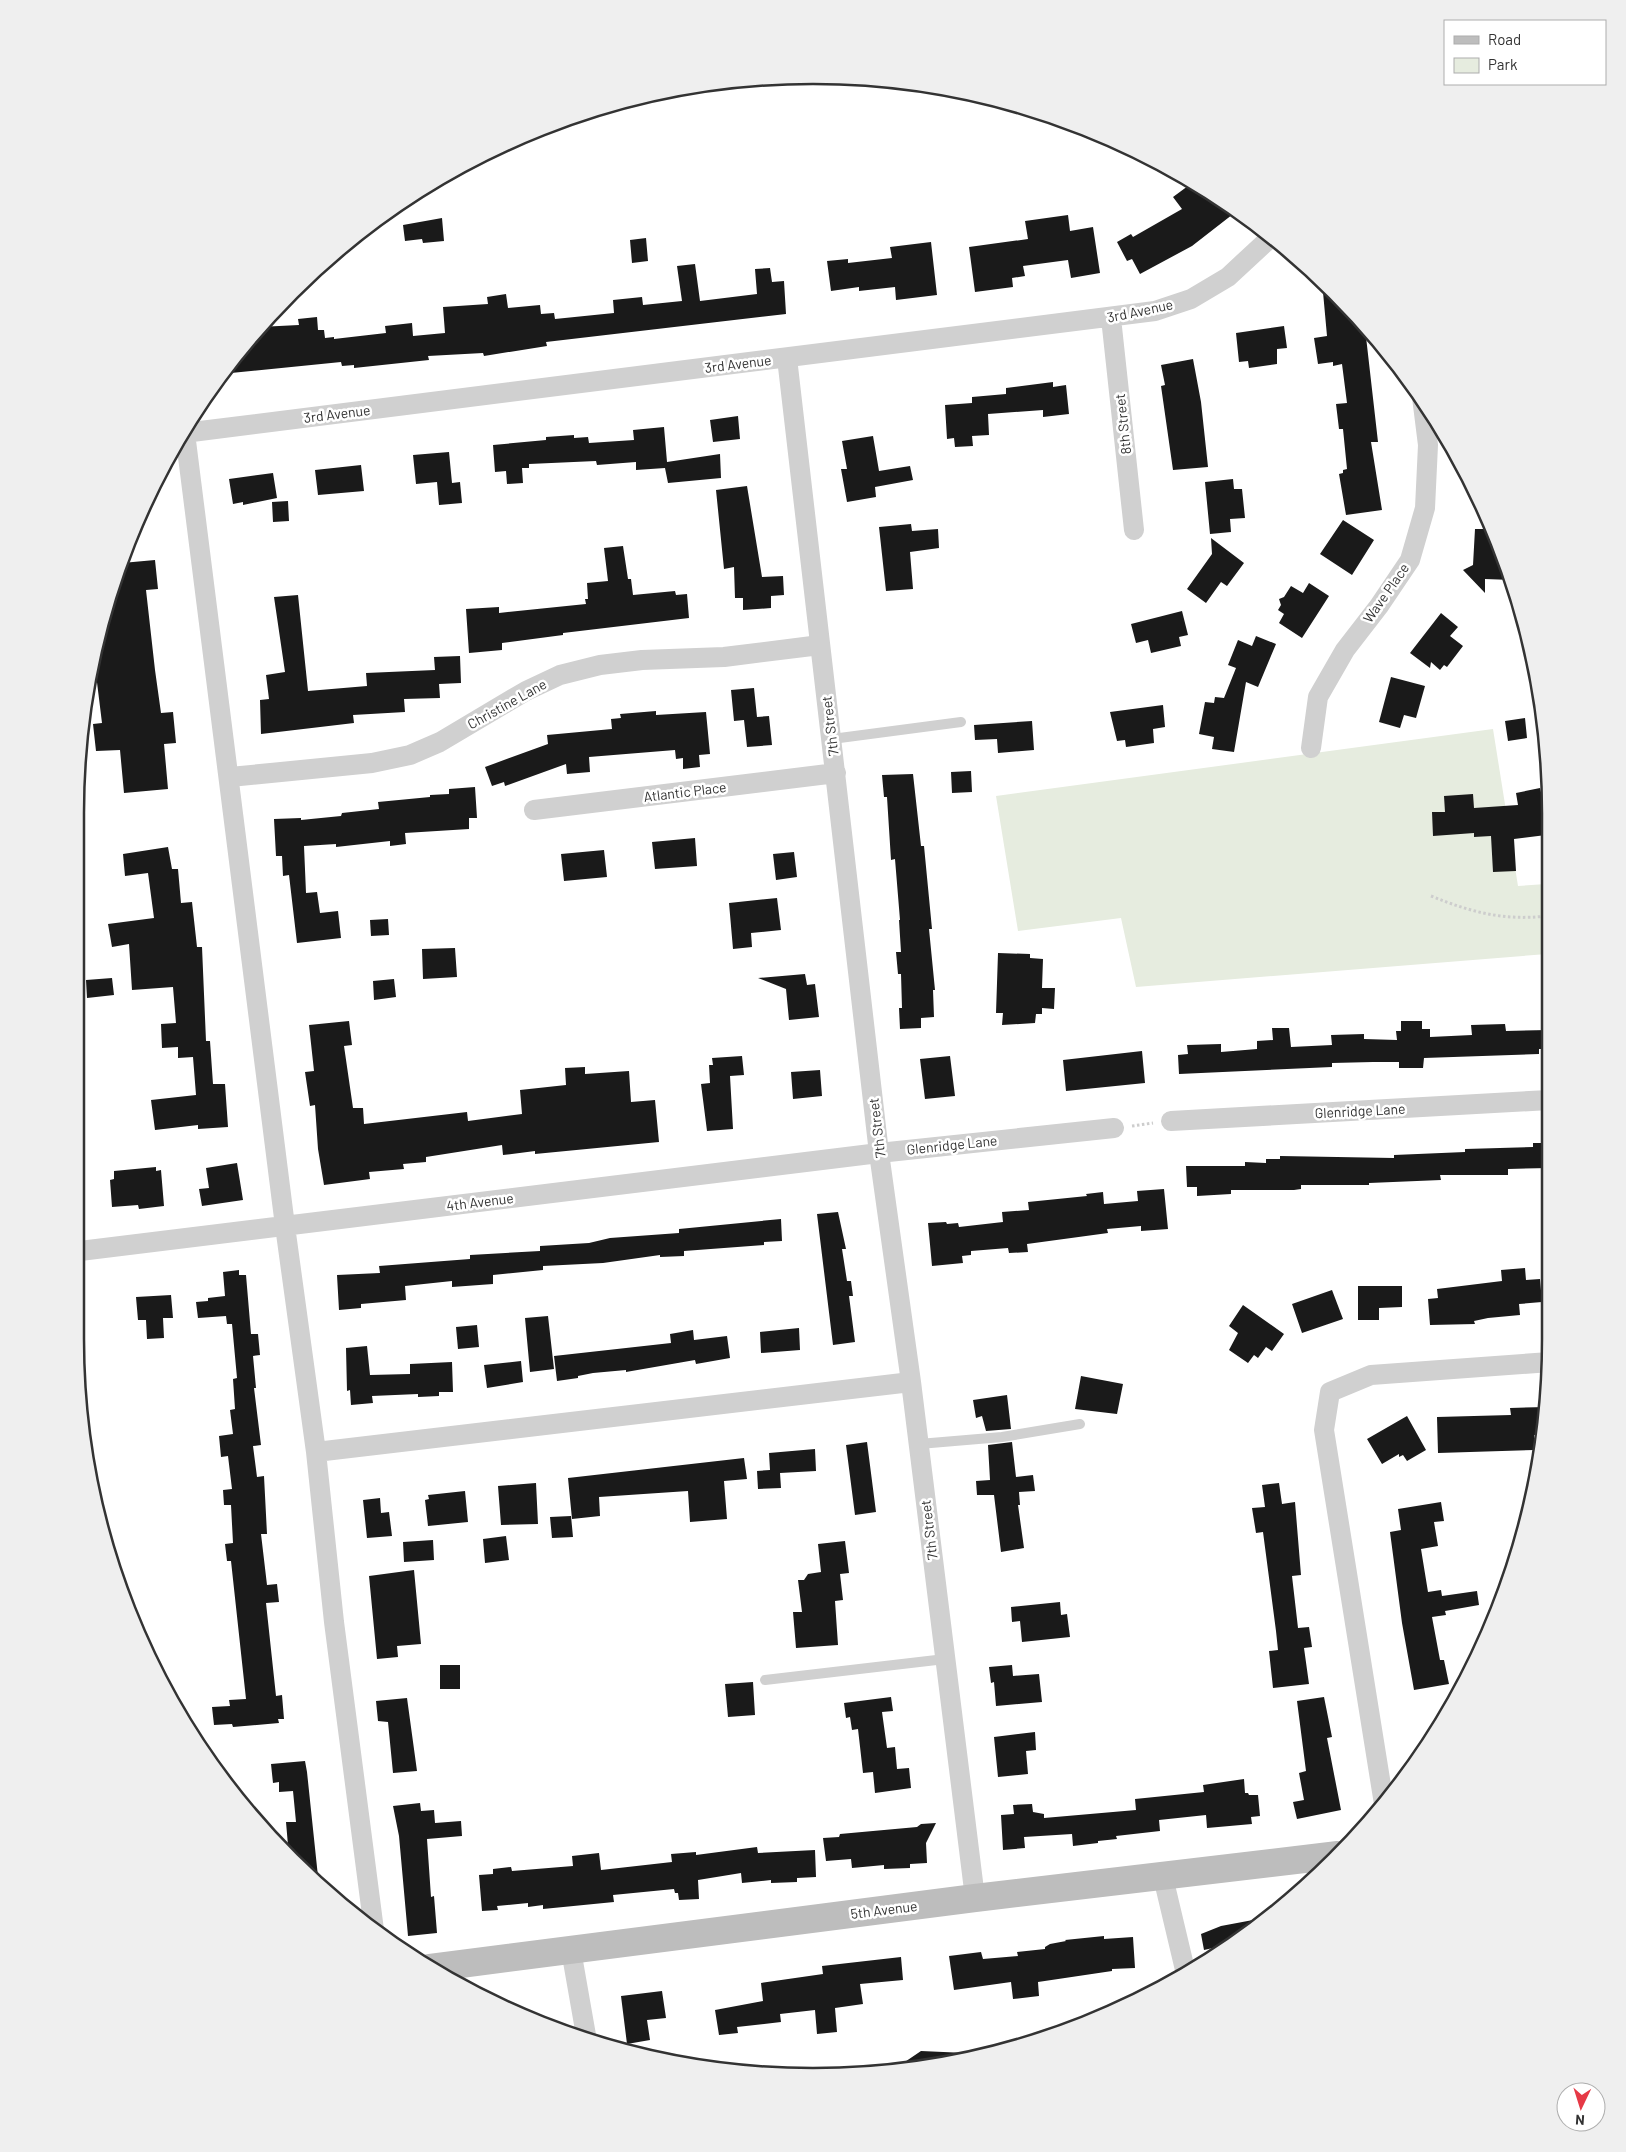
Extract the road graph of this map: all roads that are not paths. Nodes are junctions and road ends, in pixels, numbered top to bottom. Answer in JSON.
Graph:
{"nodes":[{"id":1,"x":1266,"y":242,"type":"edge"},
{"id":2,"x":1111,"y":318,"type":"junction"},
{"id":3,"x":787,"y":358,"type":"junction"},
{"id":4,"x":1424,"y":416,"type":"edge"},
{"id":5,"x":191,"y":432,"type":"edge"},
{"id":6,"x":186,"y":440,"type":"edge"},
{"id":7,"x":1134,"y":530,"type":"dead end"},
{"id":8,"x":820,"y":645,"type":"junction"},
{"id":9,"x":960,"y":722,"type":"dead end"},
{"id":10,"x":832,"y":739,"type":"junction"},
{"id":11,"x":1311,"y":748,"type":"dead end"},
{"id":12,"x":836,"y":773,"type":"junction"},
{"id":13,"x":230,"y":777,"type":"junction"},
{"id":14,"x":534,"y":810,"type":"dead end"},
{"id":15,"x":1542,"y":1100,"type":"edge"},
{"id":16,"x":1171,"y":1121,"type":"road end"},
{"id":17,"x":1114,"y":1128,"type":"road end"},
{"id":18,"x":880,"y":1154,"type":"junction"},
{"id":19,"x":285,"y":1226,"type":"junction"},
{"id":20,"x":84,"y":1251,"type":"edge"},
{"id":21,"x":1542,"y":1363,"type":"edge"},
{"id":22,"x":911,"y":1382,"type":"junction"},
{"id":23,"x":1080,"y":1424,"type":"dead end"},
{"id":24,"x":919,"y":1444,"type":"junction"},
{"id":25,"x":316,"y":1452,"type":"junction"},
{"id":26,"x":945,"y":1659,"type":"junction"},
{"id":27,"x":765,"y":1680,"type":"dead end"},
{"id":28,"x":1382,"y":1794,"type":"edge"},
{"id":29,"x":1327,"y":1856,"type":"edge"},
{"id":30,"x":1163,"y":1878,"type":"junction"},
{"id":31,"x":975,"y":1898,"type":"junction"},
{"id":32,"x":373,"y":1921,"type":"edge"},
{"id":33,"x":571,"y":1950,"type":"junction"},
{"id":34,"x":441,"y":1967,"type":"edge"},
{"id":35,"x":1184,"y":1967,"type":"edge"},
{"id":36,"x":585,"y":2032,"type":"edge"}],
"edges":[{"from":1,"to":2,"type":"street","name":"3rd Avenue"},
{"from":2,"to":3,"type":"street","name":"3rd Avenue"},
{"from":2,"to":7,"type":"street","name":"8th Street"},
{"from":3,"to":5,"type":"street","name":"3rd Avenue"},
{"from":3,"to":8,"type":"street","name":"7th Street"},
{"from":4,"to":11,"type":"street","name":"Wave Place"},
{"from":6,"to":13,"type":"street"},
{"from":8,"to":10,"type":"street","name":"7th Street"},
{"from":8,"to":13,"type":"street","name":"Christine Lane"},
{"from":9,"to":10,"type":"lane"},
{"from":10,"to":12,"type":"street","name":"7th Street"},
{"from":12,"to":14,"type":"street","name":"Atlantic Place"},
{"from":12,"to":18,"type":"street","name":"7th Street"},
{"from":13,"to":19,"type":"street"},
{"from":15,"to":16,"type":"street","name":"Glenridge Lane"},
{"from":17,"to":18,"type":"street","name":"Glenridge Lane"},
{"from":18,"to":19,"type":"street","name":"4th Avenue"},
{"from":18,"to":22,"type":"street","name":"7th Street"},
{"from":19,"to":20,"type":"street","name":"4th Avenue"},
{"from":19,"to":25,"type":"street"},
{"from":21,"to":28,"type":"street"},
{"from":22,"to":24,"type":"street","name":"7th Street"},
{"from":22,"to":25,"type":"street"},
{"from":23,"to":24,"type":"lane"},
{"from":24,"to":26,"type":"street","name":"7th Street"},
{"from":25,"to":32,"type":"street"},
{"from":26,"to":27,"type":"lane"},
{"from":26,"to":31,"type":"street","name":"7th Street"},
{"from":29,"to":30,"type":"street","name":"5th Avenue"},
{"from":30,"to":31,"type":"street","name":"5th Avenue"},
{"from":30,"to":35,"type":"street"},
{"from":31,"to":33,"type":"street","name":"5th Avenue"},
{"from":33,"to":34,"type":"street","name":"5th Avenue"},
{"from":33,"to":36,"type":"street"}]}
